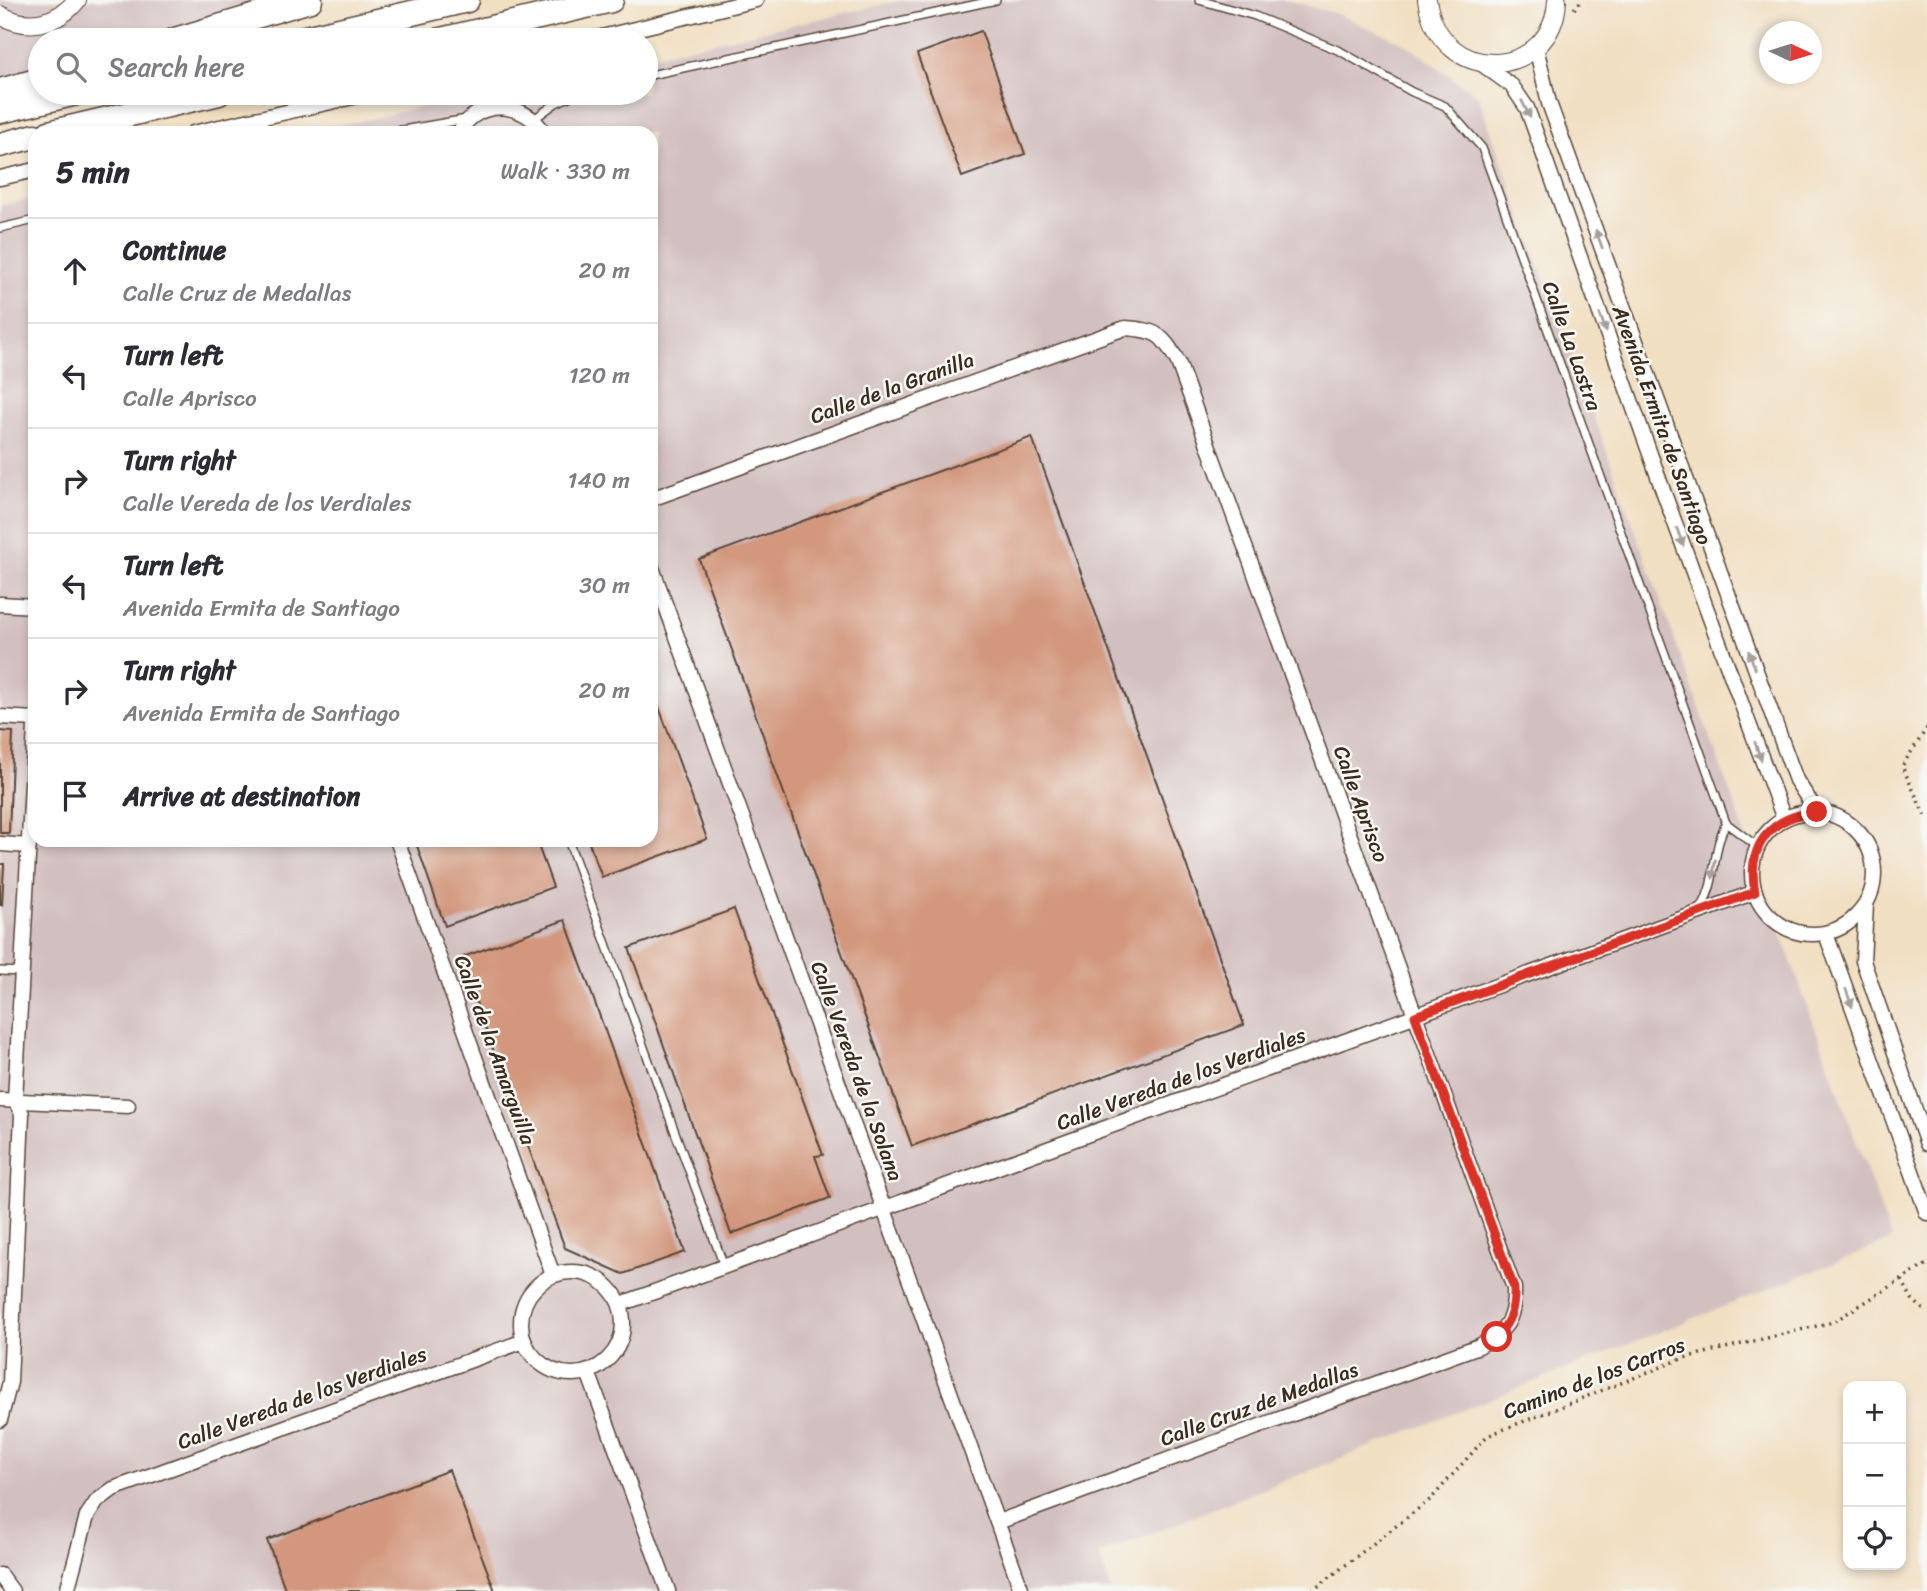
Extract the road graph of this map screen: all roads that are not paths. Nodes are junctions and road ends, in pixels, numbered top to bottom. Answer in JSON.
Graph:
{"nodes":[{"id":1,"x":76,"y":0,"type":"edge"},
{"id":2,"x":310,"y":0,"type":"edge"},
{"id":3,"x":467,"y":0,"type":"edge"},
{"id":4,"x":611,"y":0,"type":"edge"},
{"id":5,"x":756,"y":0,"type":"edge"},
{"id":6,"x":996,"y":0,"type":"edge"},
{"id":7,"x":1199,"y":0,"type":"edge"},
{"id":8,"x":1427,"y":0,"type":"edge"},
{"id":9,"x":1557,"y":0,"type":"edge"},
{"id":10,"x":0,"y":15,"type":"edge"},
{"id":11,"x":216,"y":28,"type":"edge"},
{"id":12,"x":348,"y":28,"type":"edge"},
{"id":13,"x":492,"y":28,"type":"edge"},
{"id":14,"x":639,"y":28,"type":"edge"},
{"id":15,"x":1536,"y":47,"type":"junction"},
{"id":16,"x":1479,"y":62,"type":"junction"},
{"id":17,"x":658,"y":73,"type":"edge"},
{"id":18,"x":28,"y":83,"type":"edge"},
{"id":19,"x":0,"y":91,"type":"edge"},
{"id":20,"x":28,"y":104,"type":"edge"},
{"id":21,"x":168,"y":105,"type":"edge"},
{"id":22,"x":318,"y":105,"type":"edge"},
{"id":23,"x":553,"y":105,"type":"edge"},
{"id":24,"x":0,"y":111,"type":"edge"},
{"id":25,"x":470,"y":118,"type":"junction"},
{"id":26,"x":534,"y":119,"type":"junction"},
{"id":27,"x":79,"y":126,"type":"edge"},
{"id":28,"x":224,"y":126,"type":"edge"},
{"id":29,"x":420,"y":126,"type":"edge"},
{"id":30,"x":464,"y":126,"type":"edge"},
{"id":31,"x":539,"y":126,"type":"edge"},
{"id":32,"x":28,"y":138,"type":"edge"},
{"id":33,"x":0,"y":145,"type":"edge"},
{"id":34,"x":28,"y":172,"type":"edge"},
{"id":35,"x":0,"y":178,"type":"edge"},
{"id":36,"x":28,"y":222,"type":"edge"},
{"id":37,"x":0,"y":228,"type":"edge"},
{"id":38,"x":1150,"y":329,"type":"joint"},
{"id":39,"x":658,"y":496,"type":"edge"},
{"id":40,"x":658,"y":584,"type":"edge"},
{"id":41,"x":0,"y":604,"type":"edge"},
{"id":42,"x":28,"y":606,"type":"edge"},
{"id":43,"x":0,"y":717,"type":"edge"},
{"id":44,"x":28,"y":719,"type":"edge"},
{"id":45,"x":1817,"y":812,"type":"junction"},
{"id":46,"x":1784,"y":819,"type":"junction"},
{"id":47,"x":1726,"y":823,"type":"junction"},
{"id":48,"x":0,"y":844,"type":"edge"},
{"id":49,"x":28,"y":846,"type":"edge"},
{"id":50,"x":29,"y":847,"type":"edge"},
{"id":51,"x":400,"y":847,"type":"edge"},
{"id":52,"x":571,"y":847,"type":"edge"},
{"id":53,"x":1758,"y":847,"type":"junction"},
{"id":54,"x":1755,"y":892,"type":"junction"},
{"id":55,"x":1866,"y":905,"type":"junction"},
{"id":56,"x":1699,"y":913,"type":"junction"},
{"id":57,"x":1826,"y":934,"type":"junction"},
{"id":58,"x":0,"y":971,"type":"edge"},
{"id":59,"x":22,"y":972,"type":"junction"},
{"id":60,"x":1415,"y":1016,"type":"junction"},
{"id":61,"x":7,"y":1100,"type":"edge"},
{"id":62,"x":128,"y":1106,"type":"dead end"},
{"id":63,"x":1927,"y":1144,"type":"edge"},
{"id":64,"x":884,"y":1209,"type":"junction"},
{"id":65,"x":1927,"y":1213,"type":"edge"},
{"id":66,"x":724,"y":1267,"type":"junction"},
{"id":67,"x":553,"y":1275,"type":"junction"},
{"id":68,"x":1514,"y":1302,"type":"joint"},
{"id":69,"x":621,"y":1304,"type":"junction"},
{"id":70,"x":524,"y":1341,"type":"junction"},
{"id":71,"x":588,"y":1373,"type":"junction"},
{"id":72,"x":0,"y":1420,"type":"edge"},
{"id":73,"x":998,"y":1522,"type":"junction"},
{"id":74,"x":0,"y":1575,"type":"edge"},
{"id":75,"x":12,"y":1591,"type":"edge"},
{"id":76,"x":67,"y":1591,"type":"edge"},
{"id":77,"x":668,"y":1591,"type":"edge"},
{"id":78,"x":1022,"y":1591,"type":"edge"}],
"edges":[{"from":1,"to":10,"type":"street"},
{"from":2,"to":11,"type":"highway"},
{"from":3,"to":12,"type":"highway"},
{"from":4,"to":13,"type":"highway"},
{"from":5,"to":14,"type":"street"},
{"from":6,"to":17,"type":"lane"},
{"from":7,"to":47,"type":"lane","name":"Calle La Lastra"},
{"from":8,"to":16,"type":"street"},
{"from":9,"to":15,"type":"street"},
{"from":15,"to":16,"type":"street"},
{"from":45,"to":15,"type":"street","name":"Avenida Ermita de Santiago","one_way":true},
{"from":16,"to":46,"type":"street","name":"Avenida Ermita de Santiago","one_way":true},
{"from":18,"to":19,"type":"highway"},
{"from":20,"to":24,"type":"highway"},
{"from":21,"to":27,"type":"highway"},
{"from":22,"to":28,"type":"street"},
{"from":23,"to":26,"type":"lane"},
{"from":25,"to":26,"type":"street"},
{"from":25,"to":29,"type":"lane"},
{"from":25,"to":30,"type":"street"},
{"from":26,"to":31,"type":"street"},
{"from":32,"to":33,"type":"highway"},
{"from":34,"to":35,"type":"street"},
{"from":36,"to":37,"type":"lane"},
{"from":38,"to":39,"type":"street","name":"Calle de la Granilla"},
{"from":38,"to":60,"type":"street","name":"Calle Aprisco"},
{"from":40,"to":64,"type":"street","name":"Calle Vereda de la Solana"},
{"from":41,"to":42,"type":"street"},
{"from":43,"to":44,"type":"street"},
{"from":45,"to":46,"type":"street"},
{"from":45,"to":55,"type":"street"},
{"from":46,"to":53,"type":"street"},
{"from":47,"to":53,"type":"lane"},
{"from":47,"to":56,"type":"lane","one_way":true},
{"from":48,"to":49,"type":"street"},
{"from":50,"to":59,"type":"street"},
{"from":51,"to":67,"type":"street","name":"Calle de la Amarguilla"},
{"from":52,"to":66,"type":"lane"},
{"from":53,"to":54,"type":"street"},
{"from":54,"to":56,"type":"street","name":"Calle Vereda de los Verdiales"},
{"from":54,"to":57,"type":"street"},
{"from":55,"to":57,"type":"street"},
{"from":55,"to":63,"type":"street"},
{"from":56,"to":60,"type":"street","name":"Calle Vereda de los Verdiales"},
{"from":57,"to":65,"type":"street","one_way":true},
{"from":58,"to":59,"type":"lane"},
{"from":59,"to":61,"type":"street"},
{"from":60,"to":64,"type":"street","name":"Calle Vereda de los Verdiales"},
{"from":60,"to":68,"type":"street","name":"Calle Aprisco"},
{"from":61,"to":62,"type":"street"},
{"from":61,"to":72,"type":"street"},
{"from":64,"to":66,"type":"street","name":"Calle Vereda de los Verdiales"},
{"from":64,"to":73,"type":"street","name":"Calle Vereda de la Solana"},
{"from":66,"to":69,"type":"street","name":"Calle Vereda de los Verdiales"},
{"from":67,"to":69,"type":"street"},
{"from":67,"to":70,"type":"street"},
{"from":68,"to":73,"type":"street","name":"Calle Cruz de Medallas"},
{"from":69,"to":71,"type":"street"},
{"from":70,"to":71,"type":"street"},
{"from":70,"to":76,"type":"street","name":"Calle Vereda de los Verdiales"},
{"from":71,"to":77,"type":"street"},
{"from":73,"to":78,"type":"street","name":"Calle Vereda de la Solana"},
{"from":74,"to":75,"type":"street"}]}
